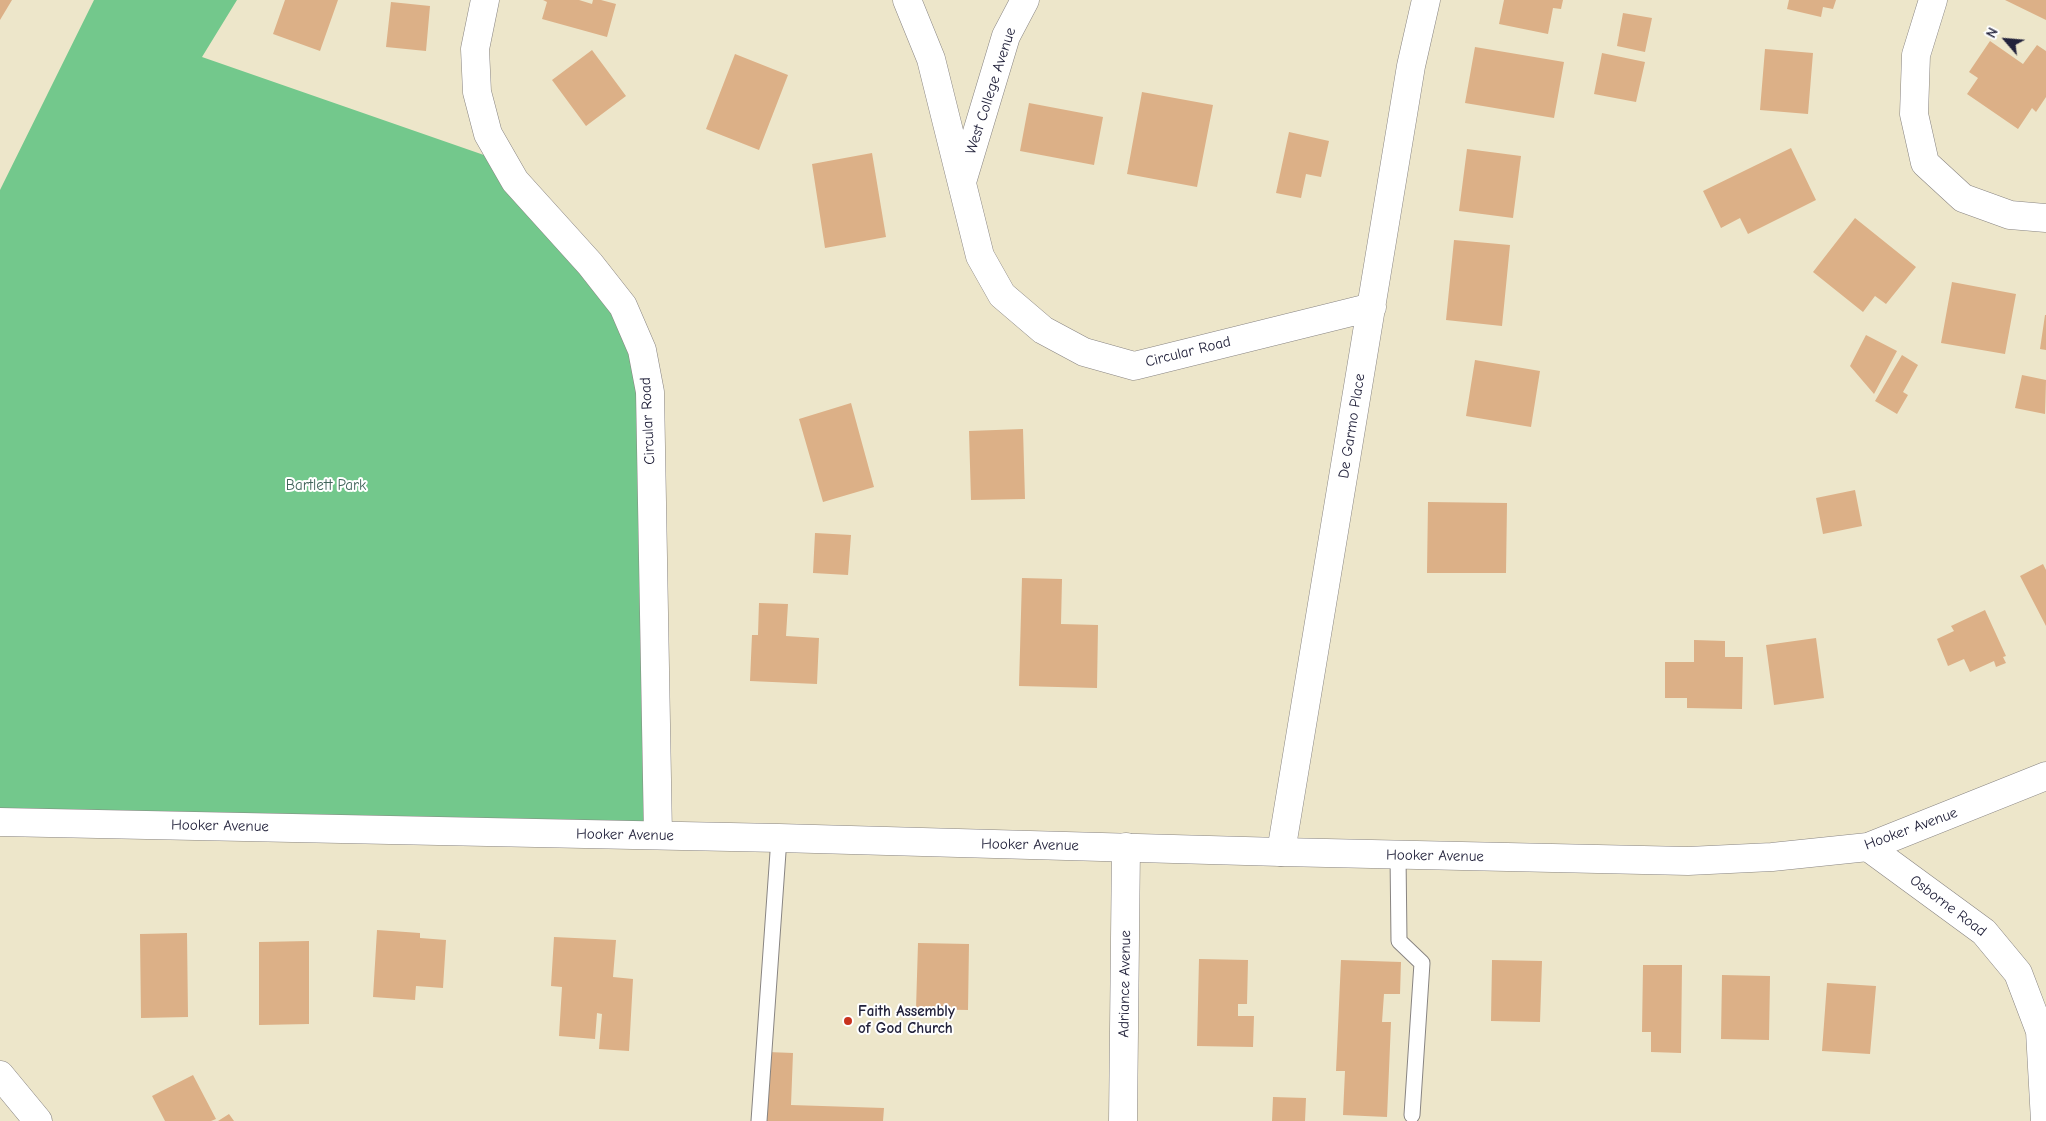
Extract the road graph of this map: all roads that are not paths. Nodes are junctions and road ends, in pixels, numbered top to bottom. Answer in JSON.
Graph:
{"nodes":[{"id":1,"x":485,"y":0,"type":"edge"},
{"id":2,"x":907,"y":0,"type":"edge"},
{"id":3,"x":1025,"y":0,"type":"edge"},
{"id":4,"x":1426,"y":0,"type":"edge"},
{"id":5,"x":1933,"y":0,"type":"edge"},
{"id":6,"x":962,"y":183,"type":"junction"},
{"id":7,"x":2046,"y":218,"type":"edge"},
{"id":8,"x":1372,"y":307,"type":"junction"},
{"id":9,"x":2046,"y":776,"type":"edge"},
{"id":10,"x":0,"y":822,"type":"edge"},
{"id":11,"x":658,"y":836,"type":"junction"},
{"id":12,"x":779,"y":838,"type":"junction"},
{"id":13,"x":1126,"y":847,"type":"junction"},
{"id":14,"x":1868,"y":847,"type":"junction"},
{"id":15,"x":1281,"y":852,"type":"junction"},
{"id":16,"x":1398,"y":855,"type":"junction"},
{"id":17,"x":0,"y":1075,"type":"edge"},
{"id":18,"x":1412,"y":1115,"type":"dead end"},
{"id":19,"x":38,"y":1121,"type":"edge"},
{"id":20,"x":759,"y":1121,"type":"edge"},
{"id":21,"x":1123,"y":1121,"type":"edge"},
{"id":22,"x":2045,"y":1121,"type":"edge"}],
"edges":[{"from":1,"to":11,"type":"street","name":"Circular Road"},
{"from":2,"to":6,"type":"street","name":"Circular Road"},
{"from":3,"to":6,"type":"street","name":"West College Avenue"},
{"from":4,"to":8,"type":"street","name":"De Garmo Place"},
{"from":5,"to":7,"type":"street"},
{"from":6,"to":8,"type":"street","name":"Circular Road"},
{"from":8,"to":15,"type":"street","name":"De Garmo Place"},
{"from":9,"to":14,"type":"street","name":"Hooker Avenue"},
{"from":10,"to":11,"type":"street","name":"Hooker Avenue"},
{"from":11,"to":12,"type":"street","name":"Hooker Avenue"},
{"from":12,"to":13,"type":"street","name":"Hooker Avenue"},
{"from":12,"to":20,"type":"lane"},
{"from":13,"to":15,"type":"street","name":"Hooker Avenue"},
{"from":13,"to":21,"type":"street","name":"Adriance Avenue"},
{"from":14,"to":16,"type":"street","name":"Hooker Avenue"},
{"from":14,"to":22,"type":"street","name":"Osborne Road"},
{"from":15,"to":16,"type":"street","name":"Hooker Avenue"},
{"from":16,"to":18,"type":"lane"},
{"from":17,"to":19,"type":"street"}]}
